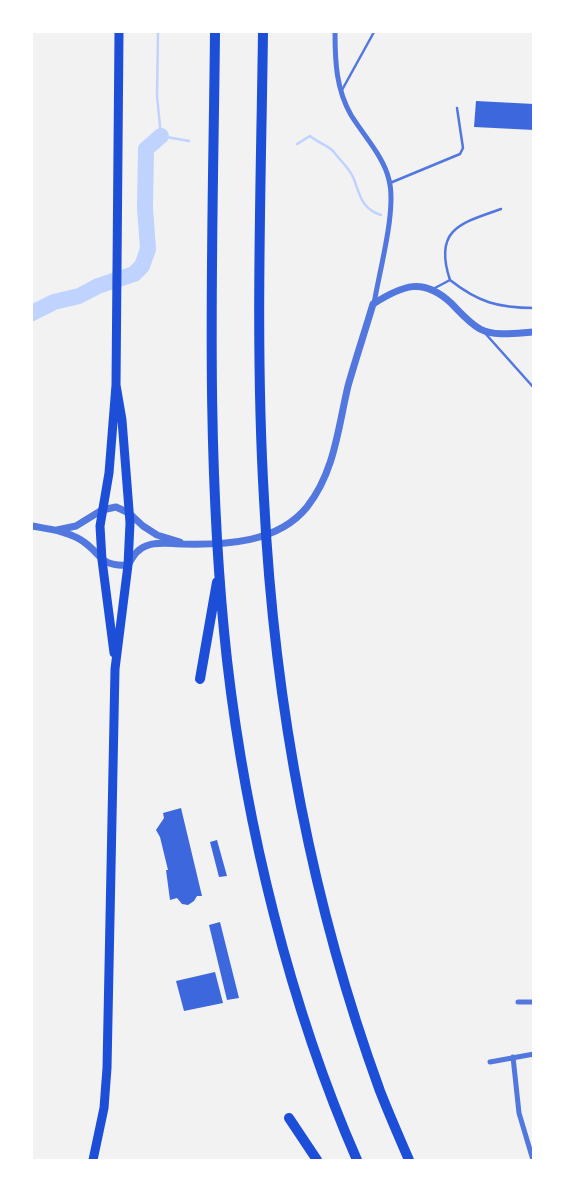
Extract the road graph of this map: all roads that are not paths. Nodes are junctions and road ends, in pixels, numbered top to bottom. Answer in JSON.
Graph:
{"nodes":[{"id":1,"x":119,"y":32,"type":"edge"},
{"id":2,"x":215,"y":32,"type":"edge"},
{"id":3,"x":263,"y":32,"type":"edge"},
{"id":4,"x":334,"y":32,"type":"edge"},
{"id":5,"x":374,"y":32,"type":"edge"},
{"id":6,"x":340,"y":93,"type":"junction"},
{"id":7,"x":457,"y":108,"type":"dead end"},
{"id":8,"x":390,"y":183,"type":"junction"},
{"id":9,"x":502,"y":209,"type":"dead end"},
{"id":10,"x":450,"y":280,"type":"junction"},
{"id":11,"x":433,"y":289,"type":"junction"},
{"id":12,"x":373,"y":304,"type":"junction"},
{"id":13,"x":534,"y":308,"type":"edge"},
{"id":14,"x":482,"y":330,"type":"junction"},
{"id":15,"x":534,"y":332,"type":"edge"},
{"id":16,"x":116,"y":385,"type":"junction"},
{"id":17,"x":534,"y":388,"type":"edge"},
{"id":18,"x":102,"y":510,"type":"junction"},
{"id":19,"x":129,"y":513,"type":"junction"},
{"id":20,"x":32,"y":526,"type":"edge"},
{"id":21,"x":56,"y":531,"type":"junction"},
{"id":22,"x":187,"y":545,"type":"junction"},
{"id":23,"x":102,"y":561,"type":"junction"},
{"id":24,"x":128,"y":565,"type":"junction"},
{"id":25,"x":220,"y":566,"type":"junction"},
{"id":26,"x":116,"y":669,"type":"junction"},
{"id":27,"x":200,"y":679,"type":"dead end"},
{"id":28,"x":518,"y":1002,"type":"dead end"},
{"id":29,"x":534,"y":1002,"type":"edge"},
{"id":30,"x":534,"y":1054,"type":"edge"},
{"id":31,"x":513,"y":1057,"type":"junction"},
{"id":32,"x":490,"y":1062,"type":"dead end"},
{"id":33,"x":289,"y":1118,"type":"dead end"},
{"id":34,"x":93,"y":1160,"type":"edge"},
{"id":35,"x":317,"y":1160,"type":"edge"},
{"id":36,"x":357,"y":1160,"type":"edge"},
{"id":37,"x":409,"y":1160,"type":"edge"},
{"id":38,"x":533,"y":1160,"type":"edge"}],
"edges":[{"from":1,"to":16,"type":"main road"},
{"from":2,"to":25,"type":"highway"},
{"from":3,"to":37,"type":"highway"},
{"from":4,"to":6,"type":"street"},
{"from":5,"to":6,"type":"lane"},
{"from":6,"to":8,"type":"street"},
{"from":7,"to":8,"type":"lane"},
{"from":8,"to":12,"type":"street"},
{"from":9,"to":10,"type":"lane"},
{"from":10,"to":11,"type":"lane"},
{"from":10,"to":13,"type":"lane"},
{"from":11,"to":12,"type":"street"},
{"from":11,"to":14,"type":"street"},
{"from":12,"to":22,"type":"street"},
{"from":14,"to":15,"type":"street"},
{"from":14,"to":17,"type":"lane"},
{"from":16,"to":18,"type":"main road"},
{"from":16,"to":19,"type":"main road"},
{"from":18,"to":19,"type":"street"},
{"from":18,"to":21,"type":"street"},
{"from":18,"to":23,"type":"main road"},
{"from":19,"to":22,"type":"street"},
{"from":19,"to":24,"type":"main road"},
{"from":20,"to":21,"type":"street"},
{"from":21,"to":23,"type":"street"},
{"from":22,"to":24,"type":"street"},
{"from":23,"to":24,"type":"street"},
{"from":23,"to":26,"type":"main road"},
{"from":24,"to":26,"type":"main road"},
{"from":25,"to":27,"type":"highway"},
{"from":25,"to":36,"type":"highway"},
{"from":26,"to":34,"type":"main road"},
{"from":28,"to":29,"type":"street"},
{"from":30,"to":31,"type":"street"},
{"from":31,"to":32,"type":"street"},
{"from":31,"to":38,"type":"street"},
{"from":33,"to":35,"type":"highway"}]}
